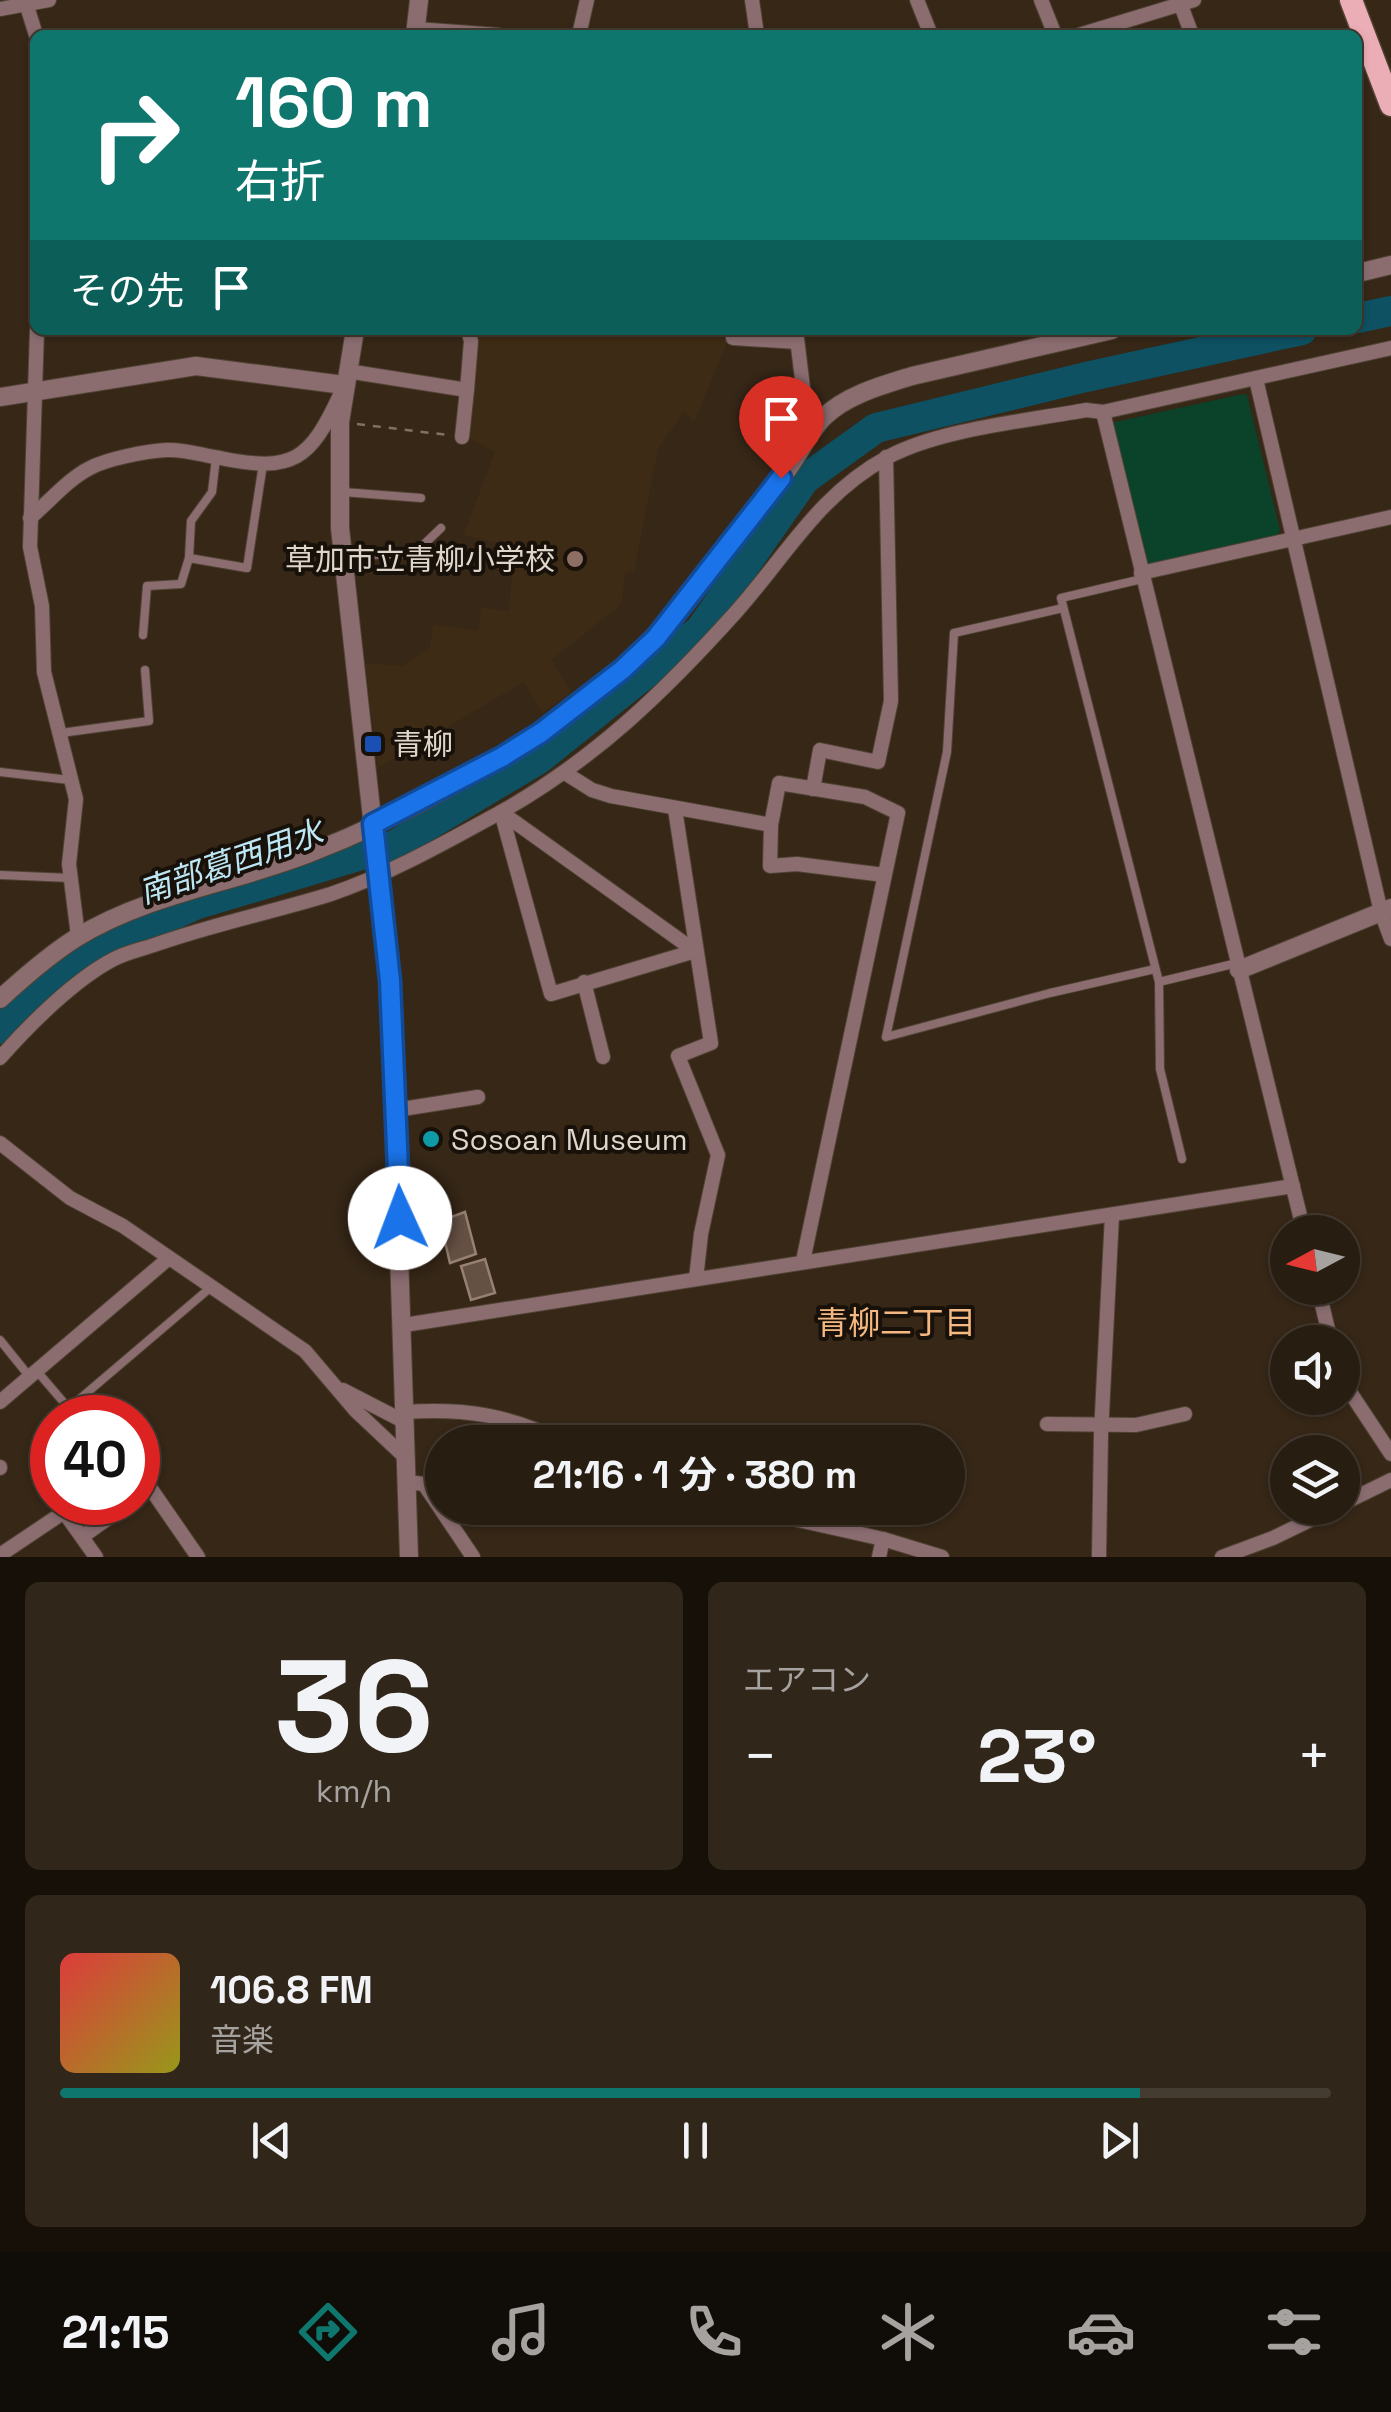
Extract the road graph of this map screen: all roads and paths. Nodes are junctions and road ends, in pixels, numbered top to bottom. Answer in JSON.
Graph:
{"nodes":[{"id":1,"x":48,"y":0,"type":"edge"},
{"id":2,"x":419,"y":0,"type":"edge"},
{"id":3,"x":587,"y":0,"type":"edge"},
{"id":4,"x":752,"y":0,"type":"edge"},
{"id":5,"x":917,"y":0,"type":"edge"},
{"id":6,"x":1041,"y":0,"type":"edge"},
{"id":7,"x":1350,"y":0,"type":"edge"},
{"id":8,"x":1184,"y":1,"type":"edge"},
{"id":9,"x":26,"y":2,"type":"edge"},
{"id":10,"x":0,"y":9,"type":"edge"},
{"id":11,"x":34,"y":30,"type":"edge"},
{"id":12,"x":416,"y":30,"type":"edge"},
{"id":13,"x":581,"y":30,"type":"edge"},
{"id":14,"x":756,"y":30,"type":"edge"},
{"id":15,"x":929,"y":30,"type":"edge"},
{"id":16,"x":1053,"y":30,"type":"edge"},
{"id":17,"x":1094,"y":30,"type":"edge"},
{"id":18,"x":1191,"y":30,"type":"edge"},
{"id":19,"x":1362,"y":30,"type":"edge"},
{"id":20,"x":1362,"y":31,"type":"edge"},
{"id":21,"x":1391,"y":105,"type":"edge"},
{"id":22,"x":1391,"y":265,"type":"edge"},
{"id":23,"x":1362,"y":272,"type":"edge"},
{"id":24,"x":37,"y":335,"type":"edge"},
{"id":25,"x":354,"y":335,"type":"edge"},
{"id":26,"x":469,"y":335,"type":"edge"},
{"id":27,"x":733,"y":335,"type":"edge"},
{"id":28,"x":796,"y":336,"type":"edge"},
{"id":29,"x":1046,"y":337,"type":"edge"},
{"id":30,"x":1391,"y":348,"type":"edge"},
{"id":31,"x":345,"y":378,"type":"junction"},
{"id":32,"x":1256,"y":379,"type":"junction"},
{"id":33,"x":36,"y":390,"type":"junction"},
{"id":34,"x":467,"y":390,"type":"junction"},
{"id":35,"x":0,"y":397,"type":"edge"},
{"id":36,"x":1103,"y":412,"type":"junction"},
{"id":37,"x":340,"y":422,"type":"junction"},
{"id":38,"x":462,"y":437,"type":"joint"},
{"id":39,"x":809,"y":437,"type":"junction"},
{"id":40,"x":216,"y":458,"type":"junction"},
{"id":41,"x":886,"y":458,"type":"junction"},
{"id":42,"x":262,"y":464,"type":"junction"},
{"id":43,"x":338,"y":492,"type":"junction"},
{"id":44,"x":421,"y":498,"type":"dead end"},
{"id":45,"x":1391,"y":517,"type":"edge"},
{"id":46,"x":30,"y":518,"type":"junction"},
{"id":47,"x":441,"y":528,"type":"dead end"},
{"id":48,"x":1293,"y":541,"type":"junction"},
{"id":49,"x":342,"y":556,"type":"junction"},
{"id":50,"x":188,"y":558,"type":"junction"},
{"id":51,"x":1142,"y":576,"type":"junction"},
{"id":52,"x":1063,"y":608,"type":"junction"},
{"id":53,"x":143,"y":635,"type":"dead end"},
{"id":54,"x":145,"y":670,"type":"dead end"},
{"id":55,"x":58,"y":736,"type":"junction"},
{"id":56,"x":0,"y":772,"type":"edge"},
{"id":57,"x":565,"y":774,"type":"junction"},
{"id":58,"x":71,"y":780,"type":"junction"},
{"id":59,"x":813,"y":788,"type":"junction"},
{"id":60,"x":675,"y":809,"type":"junction"},
{"id":61,"x":500,"y":812,"type":"junction"},
{"id":62,"x":772,"y":825,"type":"junction"},
{"id":63,"x":373,"y":827,"type":"junction"},
{"id":64,"x":379,"y":873,"type":"junction"},
{"id":65,"x":0,"y":874,"type":"edge"},
{"id":66,"x":884,"y":874,"type":"junction"},
{"id":67,"x":70,"y":878,"type":"junction"},
{"id":68,"x":1386,"y":910,"type":"edge"},
{"id":69,"x":78,"y":936,"type":"junction"},
{"id":70,"x":1391,"y":939,"type":"edge"},
{"id":71,"x":695,"y":951,"type":"junction"},
{"id":72,"x":1238,"y":966,"type":"junction"},
{"id":73,"x":1155,"y":969,"type":"junction"},
{"id":74,"x":584,"y":982,"type":"junction"},
{"id":75,"x":1158,"y":982,"type":"junction"},
{"id":76,"x":0,"y":999,"type":"edge"},
{"id":77,"x":603,"y":1057,"type":"dead end"},
{"id":78,"x":0,"y":1058,"type":"edge"},
{"id":79,"x":478,"y":1097,"type":"dead end"},
{"id":80,"x":396,"y":1110,"type":"junction"},
{"id":81,"x":0,"y":1142,"type":"edge"},
{"id":82,"x":1182,"y":1159,"type":"dead end"},
{"id":83,"x":1293,"y":1186,"type":"junction"},
{"id":84,"x":1112,"y":1215,"type":"junction"},
{"id":85,"x":1300,"y":1215,"type":"edge"},
{"id":86,"x":169,"y":1258,"type":"junction"},
{"id":87,"x":803,"y":1261,"type":"junction"},
{"id":88,"x":696,"y":1279,"type":"junction"},
{"id":89,"x":212,"y":1287,"type":"junction"},
{"id":90,"x":404,"y":1325,"type":"junction"},
{"id":91,"x":0,"y":1340,"type":"edge"},
{"id":92,"x":33,"y":1373,"type":"junction"},
{"id":93,"x":338,"y":1387,"type":"junction"},
{"id":94,"x":56,"y":1395,"type":"edge"},
{"id":95,"x":84,"y":1395,"type":"edge"},
{"id":96,"x":0,"y":1402,"type":"edge"},
{"id":97,"x":1360,"y":1407,"type":"edge"},
{"id":98,"x":1186,"y":1414,"type":"dead end"},
{"id":99,"x":405,"y":1417,"type":"junction"},
{"id":100,"x":1047,"y":1424,"type":"dead end"},
{"id":101,"x":528,"y":1425,"type":"edge"},
{"id":102,"x":1102,"y":1426,"type":"junction"},
{"id":103,"x":1391,"y":1454,"type":"edge"},
{"id":104,"x":406,"y":1458,"type":"junction"},
{"id":105,"x":1391,"y":1480,"type":"edge"},
{"id":106,"x":407,"y":1482,"type":"junction"},
{"id":107,"x":1360,"y":1495,"type":"edge"},
{"id":108,"x":160,"y":1502,"type":"edge"},
{"id":109,"x":99,"y":1525,"type":"edge"},
{"id":110,"x":818,"y":1525,"type":"edge"},
{"id":111,"x":1300,"y":1525,"type":"edge"},
{"id":112,"x":83,"y":1536,"type":"junction"},
{"id":113,"x":883,"y":1540,"type":"junction"},
{"id":114,"x":0,"y":1555,"type":"edge"},
{"id":115,"x":96,"y":1557,"type":"edge"},
{"id":116,"x":198,"y":1557,"type":"edge"},
{"id":117,"x":410,"y":1557,"type":"edge"},
{"id":118,"x":473,"y":1557,"type":"edge"},
{"id":119,"x":879,"y":1557,"type":"edge"},
{"id":120,"x":942,"y":1557,"type":"edge"},
{"id":121,"x":1099,"y":1557,"type":"edge"},
{"id":122,"x":1222,"y":1557,"type":"edge"}],
"edges":[{"from":1,"to":9,"type":"street"},
{"from":2,"to":12,"type":"street"},
{"from":3,"to":13,"type":"street"},
{"from":4,"to":14,"type":"street"},
{"from":5,"to":15,"type":"street"},
{"from":6,"to":16,"type":"street"},
{"from":7,"to":19,"type":"main road"},
{"from":8,"to":17,"type":"street"},
{"from":8,"to":18,"type":"street"},
{"from":9,"to":10,"type":"street"},
{"from":9,"to":11,"type":"street"},
{"from":20,"to":21,"type":"main road"},
{"from":22,"to":23,"type":"street"},
{"from":24,"to":33,"type":"street"},
{"from":25,"to":31,"type":"street"},
{"from":26,"to":34,"type":"street"},
{"from":27,"to":28,"type":"street"},
{"from":28,"to":39,"type":"street"},
{"from":29,"to":39,"type":"street"},
{"from":30,"to":32,"type":"street"},
{"from":31,"to":33,"type":"street"},
{"from":31,"to":34,"type":"street"},
{"from":31,"to":37,"type":"street"},
{"from":31,"to":42,"type":"street"},
{"from":32,"to":36,"type":"street"},
{"from":32,"to":48,"type":"street"},
{"from":33,"to":35,"type":"street"},
{"from":33,"to":46,"type":"street"},
{"from":34,"to":38,"type":"street"},
{"from":36,"to":41,"type":"street"},
{"from":36,"to":51,"type":"street"},
{"from":37,"to":38,"type":"path"},
{"from":37,"to":43,"type":"street"},
{"from":39,"to":63,"type":"street"},
{"from":40,"to":42,"type":"street"},
{"from":40,"to":46,"type":"street"},
{"from":40,"to":50,"type":"lane"},
{"from":41,"to":57,"type":"street"},
{"from":41,"to":59,"type":"street"},
{"from":42,"to":50,"type":"lane"},
{"from":43,"to":44,"type":"lane"},
{"from":43,"to":49,"type":"street"},
{"from":45,"to":48,"type":"street"},
{"from":46,"to":55,"type":"street"},
{"from":47,"to":49,"type":"lane"},
{"from":48,"to":51,"type":"street"},
{"from":48,"to":68,"type":"street"},
{"from":49,"to":63,"type":"street"},
{"from":50,"to":53,"type":"lane"},
{"from":51,"to":52,"type":"lane"},
{"from":51,"to":72,"type":"street"},
{"from":52,"to":73,"type":"lane"},
{"from":52,"to":73,"type":"lane"},
{"from":54,"to":55,"type":"lane"},
{"from":55,"to":58,"type":"street"},
{"from":56,"to":58,"type":"lane"},
{"from":57,"to":60,"type":"street"},
{"from":57,"to":61,"type":"street"},
{"from":58,"to":67,"type":"street"},
{"from":59,"to":62,"type":"street"},
{"from":59,"to":66,"type":"street"},
{"from":60,"to":62,"type":"street"},
{"from":60,"to":71,"type":"street"},
{"from":61,"to":64,"type":"street"},
{"from":61,"to":71,"type":"street"},
{"from":61,"to":74,"type":"street"},
{"from":62,"to":66,"type":"street"},
{"from":63,"to":64,"type":"street"},
{"from":63,"to":69,"type":"street"},
{"from":64,"to":78,"type":"street"},
{"from":64,"to":80,"type":"street"},
{"from":65,"to":67,"type":"lane"},
{"from":66,"to":87,"type":"street"},
{"from":67,"to":69,"type":"street"},
{"from":68,"to":70,"type":"street"},
{"from":68,"to":72,"type":"street"},
{"from":69,"to":76,"type":"street"},
{"from":71,"to":74,"type":"street"},
{"from":71,"to":88,"type":"street"},
{"from":72,"to":75,"type":"lane"},
{"from":72,"to":83,"type":"street"},
{"from":73,"to":75,"type":"lane"},
{"from":74,"to":77,"type":"street"},
{"from":75,"to":82,"type":"lane"},
{"from":79,"to":80,"type":"street"},
{"from":80,"to":90,"type":"street"},
{"from":81,"to":86,"type":"street"},
{"from":83,"to":84,"type":"street"},
{"from":83,"to":85,"type":"street"},
{"from":84,"to":87,"type":"street"},
{"from":84,"to":102,"type":"street"},
{"from":86,"to":89,"type":"street"},
{"from":86,"to":92,"type":"street"},
{"from":87,"to":88,"type":"street"},
{"from":88,"to":90,"type":"street"},
{"from":89,"to":93,"type":"street"},
{"from":89,"to":95,"type":"lane"},
{"from":90,"to":99,"type":"street"},
{"from":91,"to":92,"type":"lane"},
{"from":92,"to":94,"type":"lane"},
{"from":92,"to":96,"type":"street"},
{"from":93,"to":99,"type":"street"},
{"from":93,"to":104,"type":"street"},
{"from":97,"to":103,"type":"street"},
{"from":98,"to":102,"type":"street"},
{"from":99,"to":101,"type":"street"},
{"from":99,"to":104,"type":"street"},
{"from":100,"to":102,"type":"street"},
{"from":102,"to":121,"type":"street"},
{"from":104,"to":106,"type":"street"},
{"from":105,"to":107,"type":"street"},
{"from":106,"to":117,"type":"street"},
{"from":106,"to":118,"type":"street"},
{"from":108,"to":116,"type":"street"},
{"from":109,"to":112,"type":"street"},
{"from":110,"to":113,"type":"street"},
{"from":111,"to":122,"type":"street"},
{"from":112,"to":114,"type":"street"},
{"from":112,"to":115,"type":"street"},
{"from":113,"to":119,"type":"street"},
{"from":113,"to":120,"type":"street"}]}
